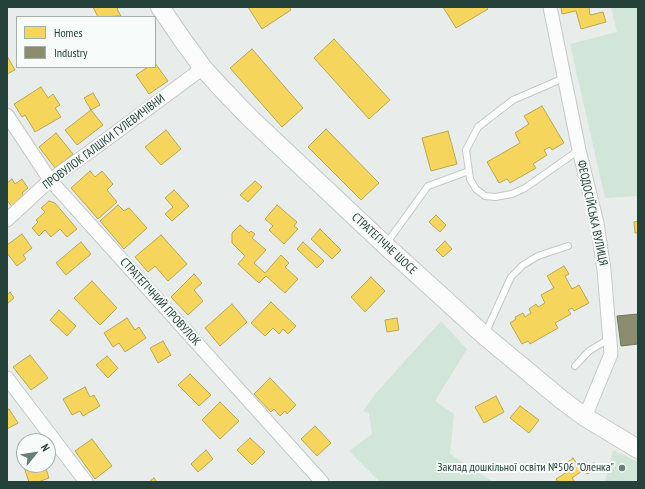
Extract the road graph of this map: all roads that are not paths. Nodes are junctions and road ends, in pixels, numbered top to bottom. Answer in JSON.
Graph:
{"nodes":[{"id":1,"x":160,"y":7,"type":"edge"},
{"id":2,"x":550,"y":7,"type":"edge"},
{"id":3,"x":203,"y":68,"type":"junction"},
{"id":4,"x":564,"y":78,"type":"junction"},
{"id":5,"x":7,"y":115,"type":"edge"},
{"id":6,"x":579,"y":150,"type":"junction"},
{"id":7,"x":469,"y":171,"type":"junction"},
{"id":8,"x":50,"y":180,"type":"junction"},
{"id":9,"x":7,"y":220,"type":"edge"},
{"id":10,"x":385,"y":245,"type":"junction"},
{"id":11,"x":568,"y":246,"type":"dead end"},
{"id":12,"x":485,"y":336,"type":"junction"},
{"id":13,"x":610,"y":339,"type":"junction"},
{"id":14,"x":575,"y":366,"type":"dead end"},
{"id":15,"x":7,"y":378,"type":"edge"},
{"id":16,"x":585,"y":417,"type":"junction"},
{"id":17,"x":638,"y":449,"type":"edge"},
{"id":18,"x":86,"y":482,"type":"edge"},
{"id":19,"x":322,"y":482,"type":"edge"}],
"edges":[{"from":1,"to":3,"type":"street","name":"СТРАТЕГІЧНЕ ШОСЕ"},
{"from":2,"to":4,"type":"street","name":"ФЕОДОСІЙСЬКА ВУЛИЦЯ"},
{"from":3,"to":8,"type":"street","name":"ПРОВУЛОК ГАЛШКИ ГУЛЕВИЧІВНИ"},
{"from":3,"to":10,"type":"street","name":"СТРАТЕГІЧНЕ ШОСЕ"},
{"from":4,"to":6,"type":"street","name":"ФЕОДОСІЙСЬКА ВУЛИЦЯ"},
{"from":4,"to":7,"type":"lane"},
{"from":5,"to":8,"type":"street","name":"СТРАТЕГІЧНИЙ ПРОВУЛОК"},
{"from":6,"to":7,"type":"lane"},
{"from":6,"to":13,"type":"street","name":"ФЕОДОСІЙСЬКА ВУЛИЦЯ"},
{"from":7,"to":10,"type":"lane"},
{"from":8,"to":9,"type":"street","name":"ПРОВУЛОК ГАЛШКИ ГУЛЕВИЧІВНИ"},
{"from":8,"to":19,"type":"street","name":"СТРАТЕГІЧНИЙ ПРОВУЛОК"},
{"from":10,"to":12,"type":"street","name":"СТРАТЕГІЧНЕ ШОСЕ"},
{"from":11,"to":12,"type":"lane"},
{"from":12,"to":16,"type":"street","name":"СТРАТЕГІЧНЕ ШОСЕ"},
{"from":13,"to":14,"type":"lane"},
{"from":13,"to":16,"type":"street","name":"ФЕОДОСІЙСЬКА ВУЛИЦЯ"},
{"from":15,"to":18,"type":"street"},
{"from":16,"to":17,"type":"street","name":"СТРАТЕГІЧНЕ ШОСЕ"}]}
